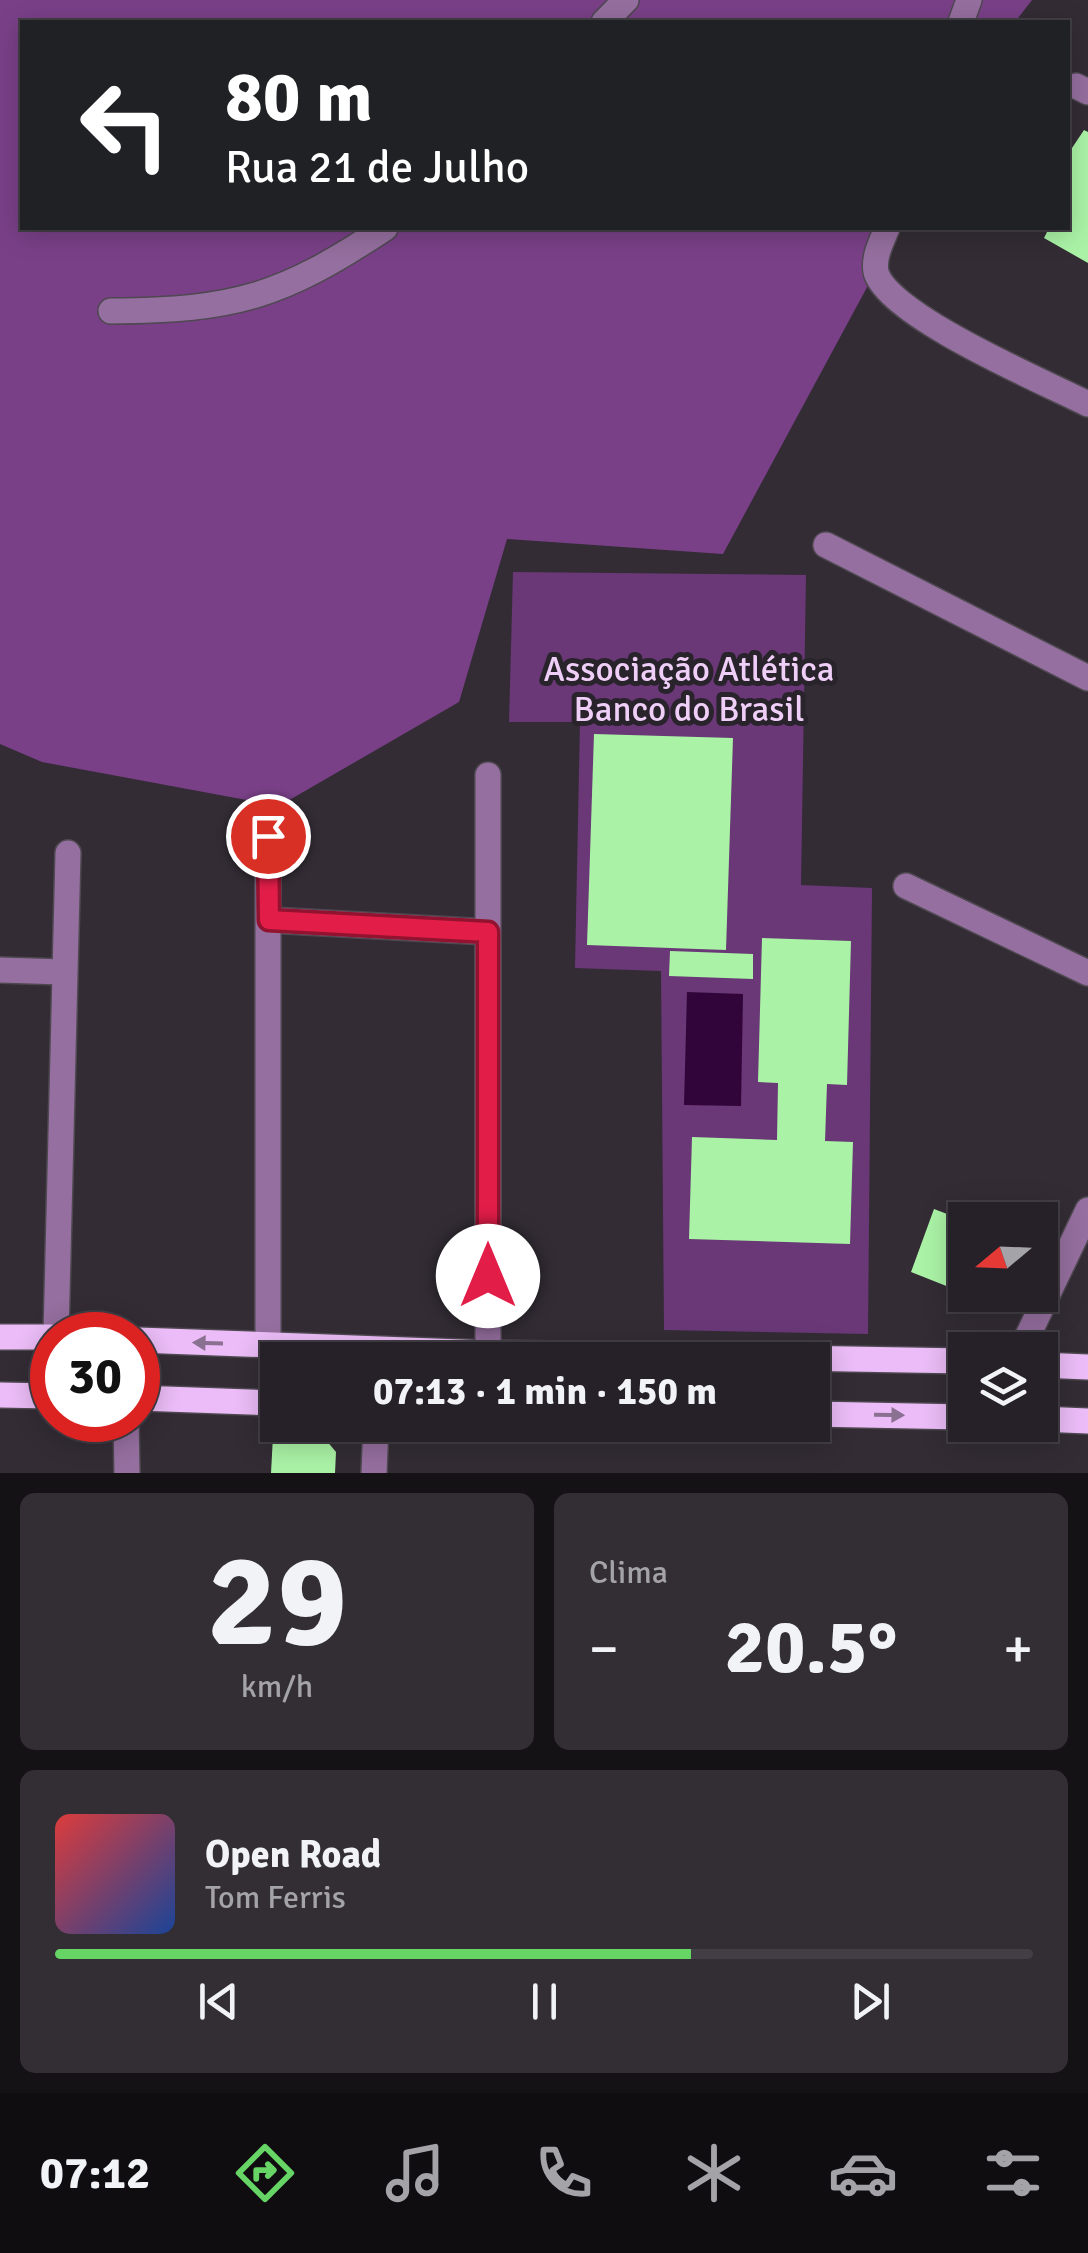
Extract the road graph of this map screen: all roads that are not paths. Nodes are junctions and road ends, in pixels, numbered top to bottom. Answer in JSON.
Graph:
{"nodes":[{"id":1,"x":626,"y":0,"type":"edge"},
{"id":2,"x":606,"y":20,"type":"edge"},
{"id":3,"x":382,"y":230,"type":"edge"},
{"id":4,"x":886,"y":230,"type":"edge"},
{"id":5,"x":110,"y":311,"type":"dead end"},
{"id":6,"x":1088,"y":404,"type":"edge"},
{"id":7,"x":826,"y":545,"type":"dead end"},
{"id":8,"x":1088,"y":678,"type":"edge"},
{"id":9,"x":488,"y":775,"type":"dead end"},
{"id":10,"x":268,"y":836,"type":"dead end"},
{"id":11,"x":68,"y":852,"type":"dead end"},
{"id":12,"x":906,"y":886,"type":"dead end"},
{"id":13,"x":269,"y":920,"type":"junction"},
{"id":14,"x":488,"y":932,"type":"junction"},
{"id":15,"x":0,"y":970,"type":"edge"},
{"id":16,"x":63,"y":972,"type":"junction"},
{"id":17,"x":1088,"y":973,"type":"edge"},
{"id":18,"x":1088,"y":1210,"type":"edge"},
{"id":19,"x":55,"y":1312,"type":"edge"},
{"id":20,"x":1030,"y":1332,"type":"edge"},
{"id":21,"x":30,"y":1337,"type":"edge"},
{"id":22,"x":0,"y":1338,"type":"edge"},
{"id":23,"x":160,"y":1341,"type":"edge"},
{"id":24,"x":268,"y":1342,"type":"edge"},
{"id":25,"x":488,"y":1342,"type":"edge"},
{"id":26,"x":260,"y":1345,"type":"edge"},
{"id":27,"x":830,"y":1359,"type":"edge"},
{"id":28,"x":948,"y":1362,"type":"edge"},
{"id":29,"x":1058,"y":1365,"type":"edge"},
{"id":30,"x":1088,"y":1366,"type":"edge"},
{"id":31,"x":0,"y":1395,"type":"edge"},
{"id":32,"x":30,"y":1396,"type":"edge"},
{"id":33,"x":160,"y":1399,"type":"edge"},
{"id":34,"x":260,"y":1401,"type":"edge"},
{"id":35,"x":830,"y":1414,"type":"edge"},
{"id":36,"x":948,"y":1417,"type":"edge"},
{"id":37,"x":1058,"y":1420,"type":"edge"},
{"id":38,"x":1088,"y":1421,"type":"edge"},
{"id":39,"x":126,"y":1442,"type":"edge"},
{"id":40,"x":375,"y":1442,"type":"edge"},
{"id":41,"x":127,"y":1473,"type":"edge"},
{"id":42,"x":374,"y":1473,"type":"edge"}],
"edges":[{"from":1,"to":2,"type":"street"},
{"from":3,"to":5,"type":"street"},
{"from":4,"to":6,"type":"street"},
{"from":7,"to":8,"type":"street"},
{"from":9,"to":14,"type":"street"},
{"from":10,"to":13,"type":"street"},
{"from":11,"to":16,"type":"street"},
{"from":12,"to":17,"type":"street"},
{"from":13,"to":14,"type":"street"},
{"from":13,"to":24,"type":"street"},
{"from":14,"to":25,"type":"street"},
{"from":15,"to":16,"type":"street"},
{"from":16,"to":19,"type":"street"},
{"from":18,"to":20,"type":"street"},
{"from":21,"to":22,"type":"main road"},
{"from":26,"to":23,"type":"main road","one_way":true},
{"from":27,"to":28,"type":"main road"},
{"from":29,"to":30,"type":"main road"},
{"from":31,"to":32,"type":"main road"},
{"from":33,"to":34,"type":"main road"},
{"from":35,"to":36,"type":"main road","one_way":true},
{"from":37,"to":38,"type":"main road"},
{"from":39,"to":41,"type":"street"},
{"from":40,"to":42,"type":"street"}]}
